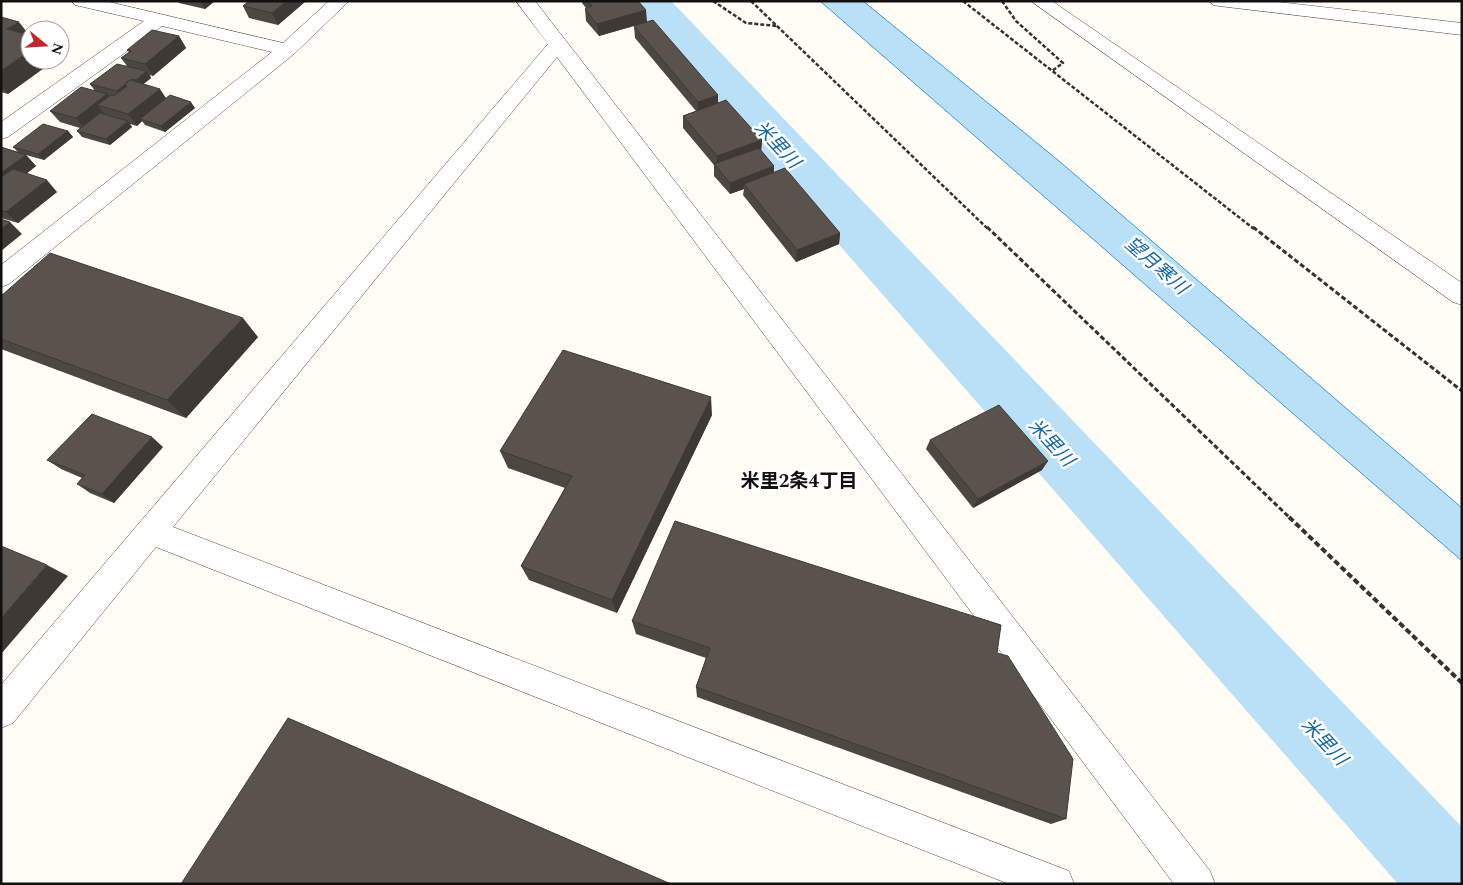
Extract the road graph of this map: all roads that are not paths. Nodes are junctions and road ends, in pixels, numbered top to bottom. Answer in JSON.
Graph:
{"nodes":[{"id":1,"x":81,"y":1,"type":"edge"},
{"id":2,"x":340,"y":1,"type":"edge"},
{"id":3,"x":525,"y":1,"type":"edge"},
{"id":4,"x":1040,"y":1,"type":"edge"},
{"id":5,"x":1219,"y":1,"type":"edge"},
{"id":6,"x":159,"y":19,"type":"junction"},
{"id":7,"x":1462,"y":29,"type":"edge"},
{"id":8,"x":558,"y":44,"type":"junction"},
{"id":9,"x":287,"y":50,"type":"junction"},
{"id":10,"x":1,"y":132,"type":"edge"},
{"id":11,"x":1,"y":278,"type":"edge"},
{"id":12,"x":1462,"y":296,"type":"edge"},
{"id":13,"x":150,"y":531,"type":"junction"},
{"id":14,"x":1,"y":711,"type":"edge"},
{"id":15,"x":1056,"y":884,"type":"edge"},
{"id":16,"x":1197,"y":884,"type":"edge"}],
"edges":[{"from":1,"to":6,"type":"street"},
{"from":2,"to":9,"type":"street"},
{"from":3,"to":8,"type":"street"},
{"from":4,"to":12,"type":"street"},
{"from":5,"to":7,"type":"street"},
{"from":6,"to":9,"type":"street"},
{"from":6,"to":10,"type":"street"},
{"from":8,"to":13,"type":"street"},
{"from":8,"to":16,"type":"street"},
{"from":9,"to":11,"type":"street"},
{"from":13,"to":14,"type":"street"},
{"from":13,"to":15,"type":"street"}]}
